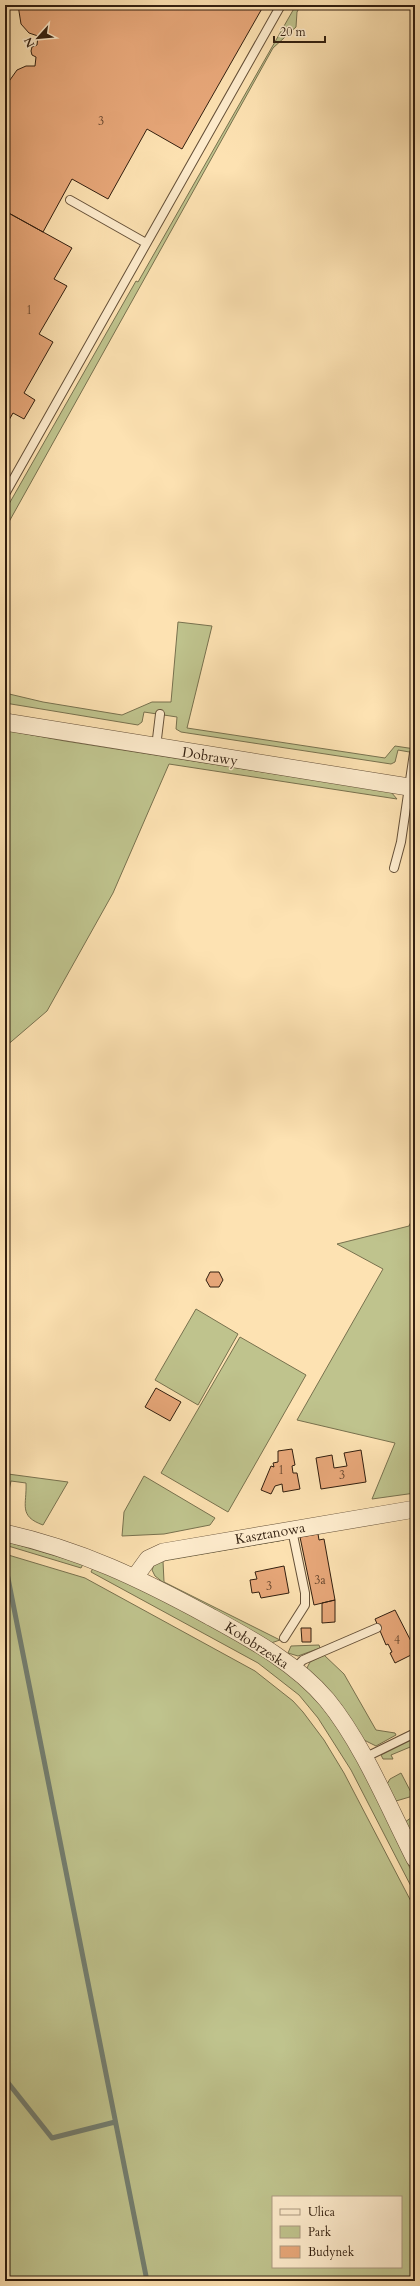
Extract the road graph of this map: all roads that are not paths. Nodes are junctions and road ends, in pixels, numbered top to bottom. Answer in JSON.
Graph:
{"nodes":[{"id":1,"x":281,"y":5,"type":"edge"},
{"id":2,"x":70,"y":200,"type":"dead end"},
{"id":3,"x":146,"y":243,"type":"junction"},
{"id":4,"x":5,"y":494,"type":"edge"},
{"id":5,"x":160,"y":714,"type":"dead end"},
{"id":6,"x":5,"y":722,"type":"edge"},
{"id":7,"x":156,"y":747,"type":"junction"},
{"id":8,"x":414,"y":753,"type":"edge"},
{"id":9,"x":412,"y":787,"type":"edge"},
{"id":10,"x":394,"y":868,"type":"dead end"},
{"id":11,"x":415,"y":1510,"type":"edge"},
{"id":12,"x":292,"y":1530,"type":"junction"},
{"id":13,"x":8,"y":1534,"type":"edge"},
{"id":14,"x":135,"y":1577,"type":"junction"},
{"id":15,"x":377,"y":1628,"type":"dead end"},
{"id":16,"x":284,"y":1638,"type":"dead end"},
{"id":17,"x":294,"y":1669,"type":"junction"},
{"id":18,"x":415,"y":1733,"type":"edge"},
{"id":19,"x":363,"y":1758,"type":"junction"},
{"id":20,"x":415,"y":1859,"type":"edge"}],
"edges":[{"from":1,"to":3,"type":"lane"},
{"from":2,"to":3,"type":"lane"},
{"from":3,"to":4,"type":"lane"},
{"from":5,"to":7,"type":"lane"},
{"from":6,"to":7,"type":"street","name":"Dobrawy"},
{"from":7,"to":9,"type":"street","name":"Dobrawy"},
{"from":8,"to":9,"type":"lane"},
{"from":9,"to":10,"type":"lane"},
{"from":11,"to":12,"type":"street","name":"Kasztanowa"},
{"from":12,"to":14,"type":"street","name":"Kasztanowa"},
{"from":12,"to":16,"type":"lane"},
{"from":13,"to":14,"type":"street","name":"Kołobrzeska"},
{"from":14,"to":17,"type":"street","name":"Kołobrzeska"},
{"from":15,"to":17,"type":"lane"},
{"from":17,"to":19,"type":"street","name":"Kołobrzeska"},
{"from":18,"to":19,"type":"lane"},
{"from":19,"to":20,"type":"street","name":"Kołobrzeska"}]}
